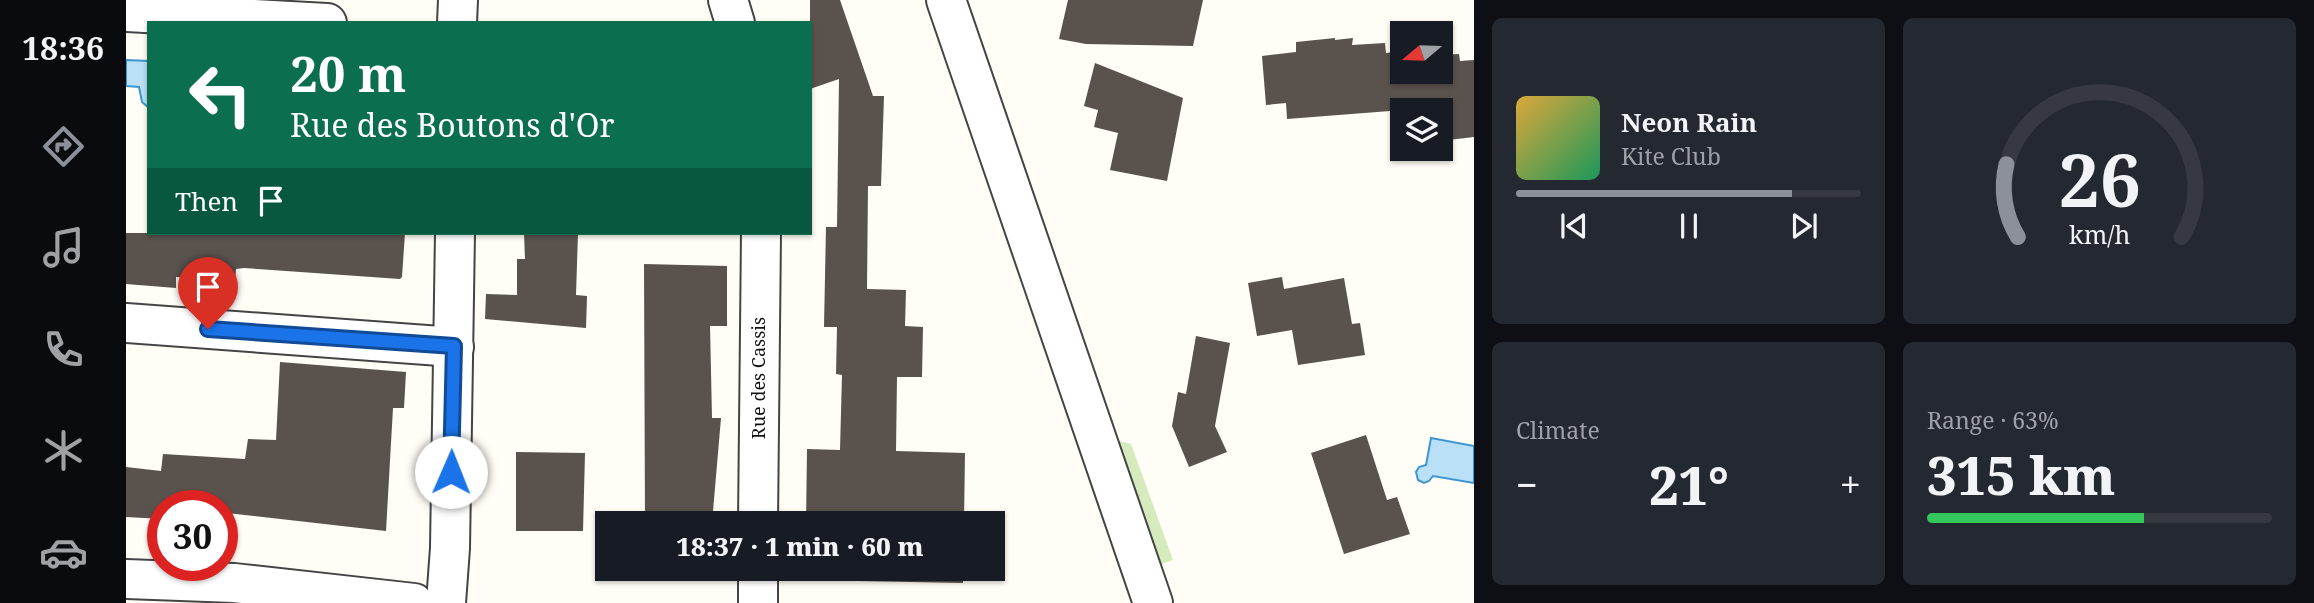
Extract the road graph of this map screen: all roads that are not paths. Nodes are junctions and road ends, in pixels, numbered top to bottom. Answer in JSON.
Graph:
{"nodes":[{"id":1,"x":458,"y":0,"type":"edge"},
{"id":2,"x":728,"y":0,"type":"edge"},
{"id":3,"x":946,"y":0,"type":"edge"},
{"id":4,"x":126,"y":12,"type":"edge"},
{"id":5,"x":290,"y":21,"type":"edge"},
{"id":6,"x":457,"y":21,"type":"edge"},
{"id":7,"x":734,"y":21,"type":"edge"},
{"id":8,"x":455,"y":235,"type":"edge"},
{"id":9,"x":761,"y":235,"type":"edge"},
{"id":10,"x":126,"y":323,"type":"edge"},
{"id":11,"x":454,"y":346,"type":"junction"},
{"id":12,"x":758,"y":511,"type":"edge"},
{"id":13,"x":126,"y":579,"type":"edge"},
{"id":14,"x":758,"y":581,"type":"edge"},
{"id":15,"x":414,"y":603,"type":"edge"},
{"id":16,"x":446,"y":603,"type":"edge"},
{"id":17,"x":758,"y":603,"type":"edge"},
{"id":18,"x":1153,"y":603,"type":"edge"}],
"edges":[{"from":1,"to":6,"type":"street"},
{"from":2,"to":7,"type":"street"},
{"from":3,"to":18,"type":"street"},
{"from":4,"to":5,"type":"street"},
{"from":8,"to":11,"type":"street"},
{"from":9,"to":12,"type":"street","name":"Rue des Cassis"},
{"from":10,"to":11,"type":"street"},
{"from":11,"to":16,"type":"street"},
{"from":13,"to":15,"type":"street"},
{"from":14,"to":17,"type":"street"}]}
